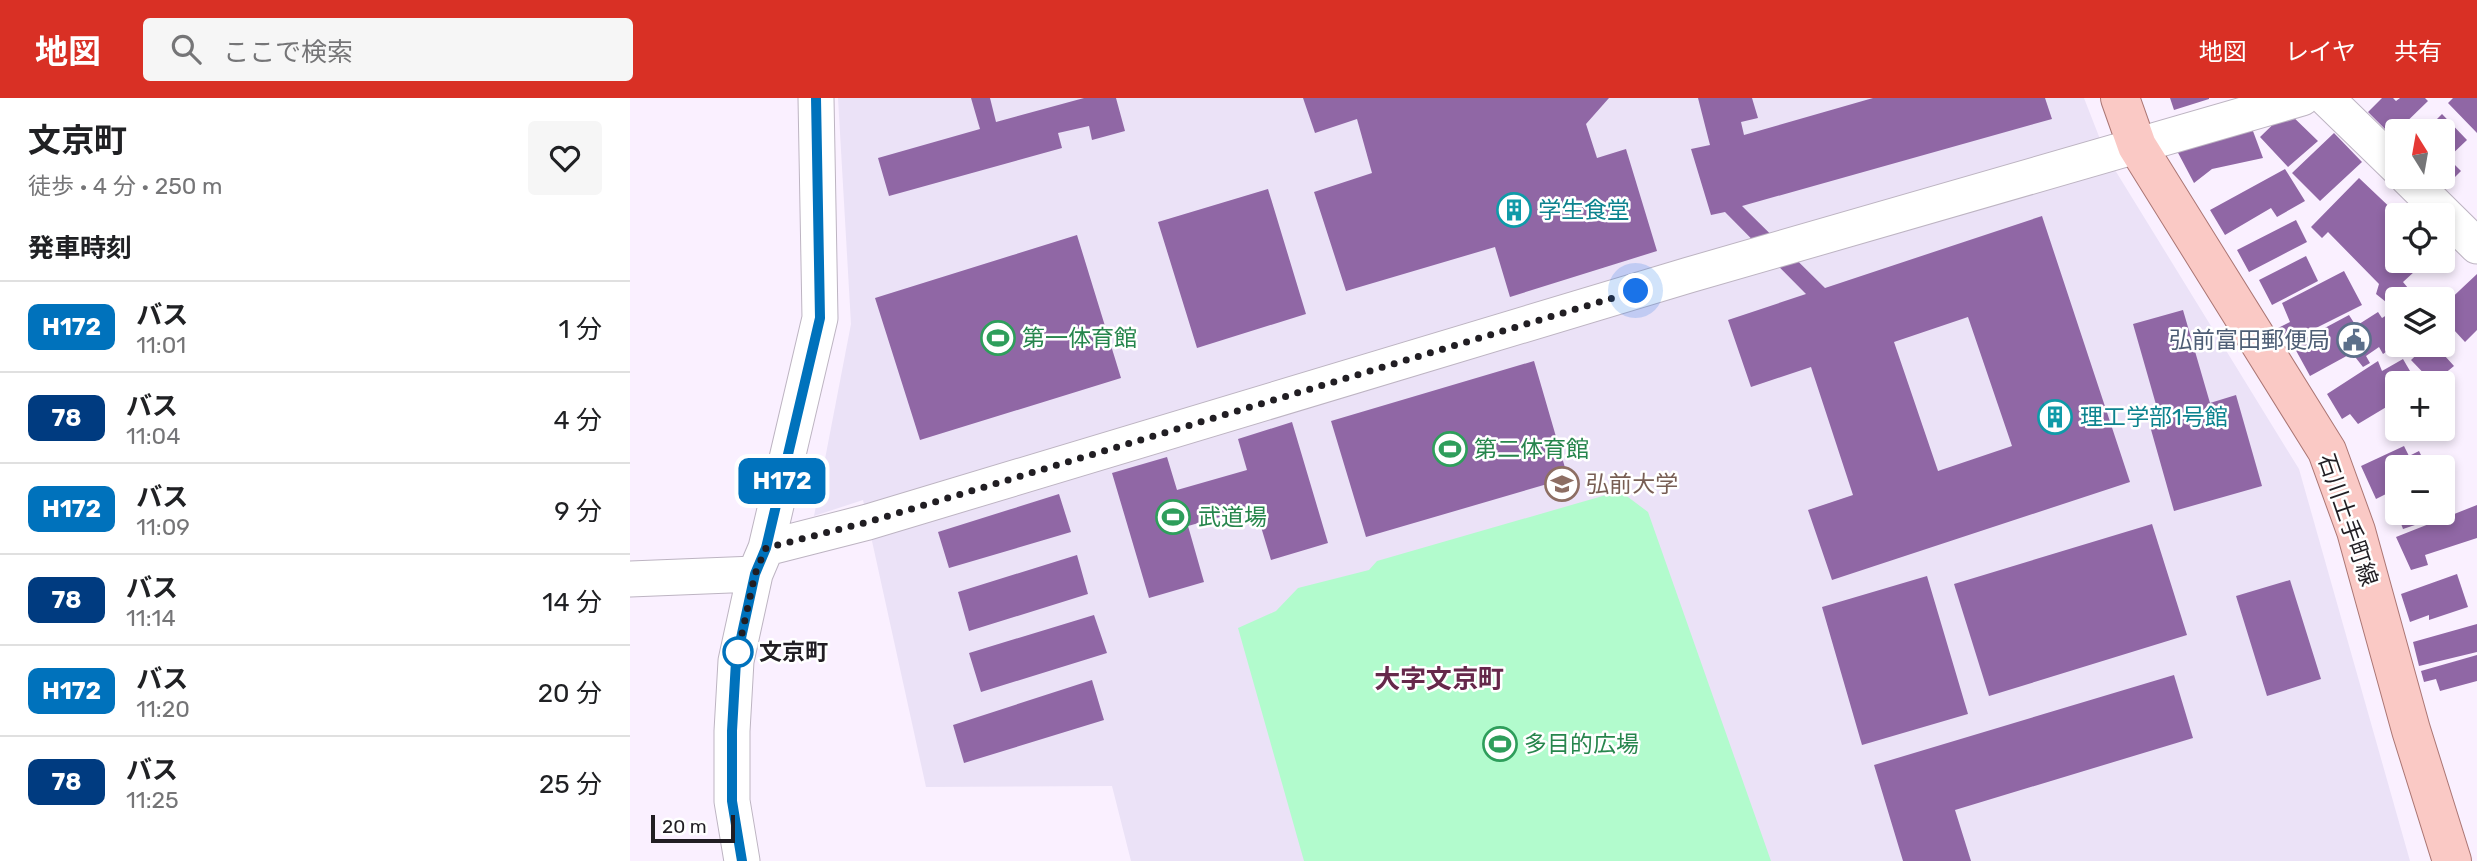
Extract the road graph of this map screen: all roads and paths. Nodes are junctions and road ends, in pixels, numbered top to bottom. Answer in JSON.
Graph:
{"nodes":[{"id":1,"x":816,"y":98,"type":"edge"},
{"id":2,"x":2120,"y":98,"type":"edge"},
{"id":3,"x":2302,"y":98,"type":"edge"},
{"id":4,"x":2326,"y":98,"type":"edge"},
{"id":5,"x":2137,"y":146,"type":"junction"},
{"id":6,"x":2385,"y":155,"type":"edge"},
{"id":7,"x":2419,"y":189,"type":"edge"},
{"id":8,"x":2477,"y":246,"type":"edge"},
{"id":9,"x":760,"y":561,"type":"junction"},
{"id":10,"x":630,"y":579,"type":"edge"},
{"id":11,"x":742,"y":861,"type":"edge"},
{"id":12,"x":2452,"y":861,"type":"edge"}],
"edges":[{"from":1,"to":9,"type":"street"},
{"from":2,"to":5,"type":"main road","name":"石川土手町線"},
{"from":3,"to":5,"type":"street"},
{"from":4,"to":6,"type":"street"},
{"from":5,"to":9,"type":"street"},
{"from":5,"to":12,"type":"main road","name":"石川土手町線"},
{"from":7,"to":8,"type":"street"},
{"from":9,"to":10,"type":"street"},
{"from":9,"to":11,"type":"street"}]}
